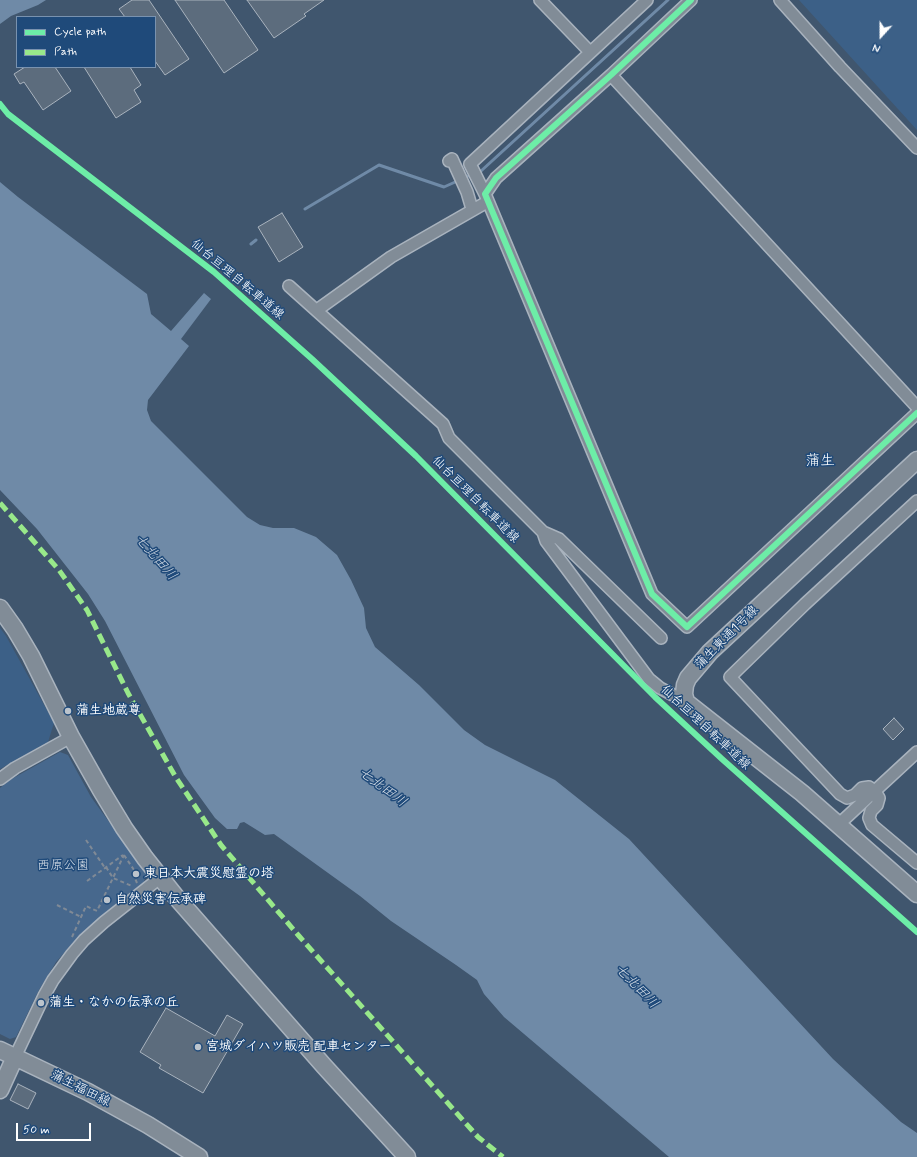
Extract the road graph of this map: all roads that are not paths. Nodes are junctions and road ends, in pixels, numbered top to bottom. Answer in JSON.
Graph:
{"nodes":[{"id":1,"x":540,"y":0,"type":"edge"},
{"id":2,"x":647,"y":0,"type":"edge"},
{"id":3,"x":691,"y":0,"type":"edge"},
{"id":4,"x":780,"y":0,"type":"edge"},
{"id":5,"x":590,"y":52,"type":"junction"},
{"id":6,"x":611,"y":75,"type":"junction"},
{"id":7,"x":917,"y":148,"type":"edge"},
{"id":8,"x":452,"y":164,"type":"dead end"},
{"id":9,"x":481,"y":200,"type":"junction"},
{"id":10,"x":289,"y":286,"type":"dead end"},
{"id":11,"x":317,"y":310,"type":"junction"},
{"id":12,"x":917,"y":407,"type":"edge"},
{"id":13,"x":917,"y":413,"type":"edge"},
{"id":14,"x":917,"y":460,"type":"edge"},
{"id":15,"x":917,"y":501,"type":"edge"},
{"id":16,"x":543,"y":532,"type":"junction"},
{"id":17,"x":0,"y":608,"type":"edge"},
{"id":18,"x":661,"y":638,"type":"dead end"},
{"id":19,"x":686,"y":702,"type":"junction"},
{"id":20,"x":71,"y":737,"type":"junction"},
{"id":21,"x":917,"y":752,"type":"edge"},
{"id":22,"x":0,"y":778,"type":"edge"},
{"id":23,"x":875,"y":791,"type":"junction"},
{"id":24,"x":838,"y":825,"type":"junction"},
{"id":25,"x":917,"y":863,"type":"edge"},
{"id":26,"x":160,"y":877,"type":"junction"},
{"id":27,"x":917,"y":894,"type":"edge"},
{"id":28,"x":0,"y":1050,"type":"edge"},
{"id":29,"x":15,"y":1057,"type":"junction"},
{"id":30,"x":0,"y":1090,"type":"edge"},
{"id":31,"x":199,"y":1157,"type":"edge"},
{"id":32,"x":406,"y":1157,"type":"edge"}],
"edges":[{"from":1,"to":5,"type":"street"},
{"from":2,"to":5,"type":"street"},
{"from":3,"to":6,"type":"street"},
{"from":4,"to":7,"type":"street"},
{"from":5,"to":9,"type":"street"},
{"from":6,"to":9,"type":"street"},
{"from":6,"to":12,"type":"street"},
{"from":8,"to":9,"type":"street"},
{"from":9,"to":11,"type":"street"},
{"from":9,"to":13,"type":"street"},
{"from":10,"to":11,"type":"street"},
{"from":11,"to":16,"type":"street"},
{"from":14,"to":19,"type":"street","name":"蒲生東通1号線"},
{"from":15,"to":23,"type":"street"},
{"from":16,"to":18,"type":"street"},
{"from":16,"to":19,"type":"street"},
{"from":17,"to":20,"type":"street"},
{"from":19,"to":24,"type":"street"},
{"from":20,"to":22,"type":"street"},
{"from":20,"to":26,"type":"street"},
{"from":21,"to":23,"type":"street"},
{"from":23,"to":24,"type":"street"},
{"from":23,"to":25,"type":"street"},
{"from":24,"to":27,"type":"street"},
{"from":26,"to":29,"type":"street"},
{"from":26,"to":32,"type":"street"},
{"from":28,"to":29,"type":"street","name":"蒲生福田線"},
{"from":29,"to":30,"type":"street"},
{"from":29,"to":31,"type":"street","name":"蒲生福田線"}]}
